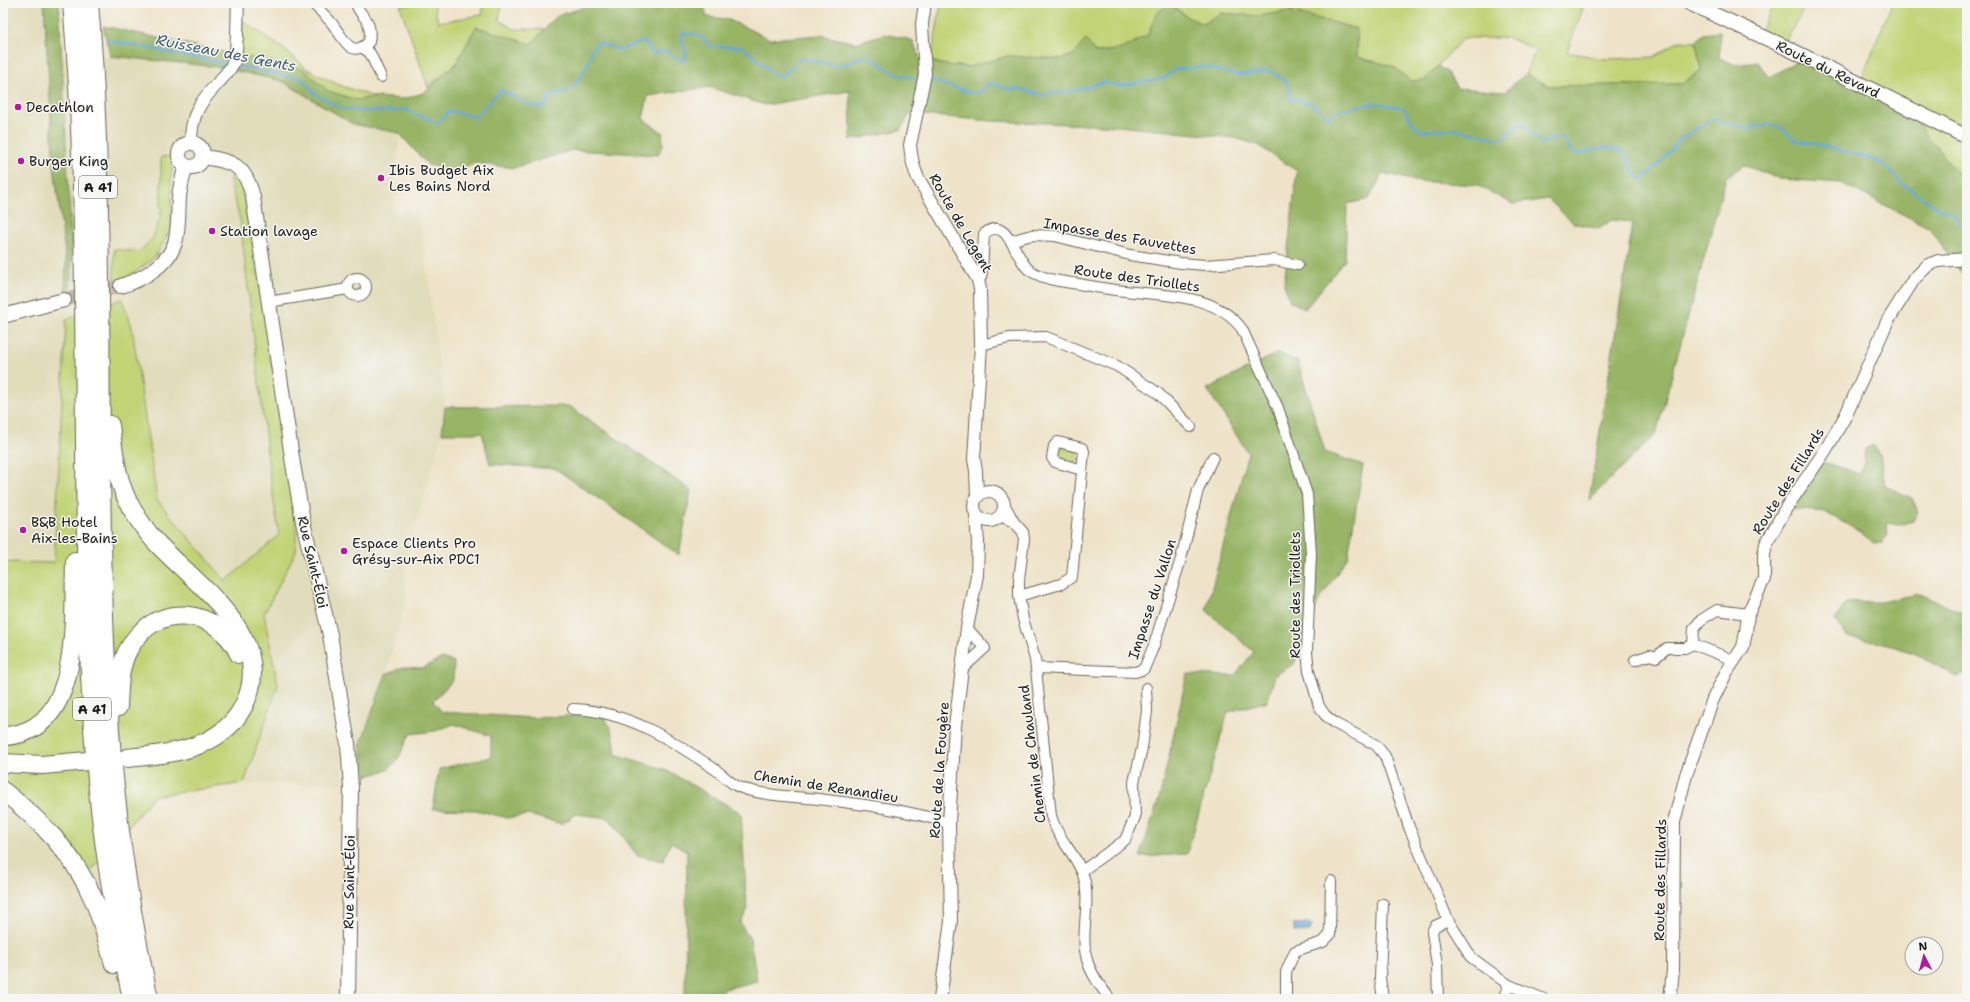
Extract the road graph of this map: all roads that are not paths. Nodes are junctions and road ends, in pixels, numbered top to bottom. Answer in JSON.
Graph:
{"nodes":[{"id":1,"x":72,"y":3,"type":"edge"},
{"id":2,"x":89,"y":3,"type":"edge"},
{"id":3,"x":238,"y":3,"type":"edge"},
{"id":4,"x":312,"y":3,"type":"edge"},
{"id":5,"x":356,"y":3,"type":"edge"},
{"id":6,"x":928,"y":3,"type":"edge"},
{"id":7,"x":1689,"y":3,"type":"edge"},
{"id":8,"x":363,"y":48,"type":"junction"},
{"id":9,"x":381,"y":77,"type":"dead end"},
{"id":10,"x":1967,"y":137,"type":"edge"},
{"id":11,"x":191,"y":143,"type":"junction"},
{"id":12,"x":203,"y":157,"type":"junction"},
{"id":13,"x":186,"y":166,"type":"junction"},
{"id":14,"x":1010,"y":241,"type":"junction"},
{"id":15,"x":1967,"y":259,"type":"edge"},
{"id":16,"x":1298,"y":265,"type":"dead end"},
{"id":17,"x":978,"y":280,"type":"junction"},
{"id":18,"x":121,"y":286,"type":"tunnel mouth"},
{"id":19,"x":348,"y":289,"type":"dead end"},
{"id":20,"x":64,"y":300,"type":"tunnel mouth"},
{"id":21,"x":268,"y":302,"type":"junction"},
{"id":22,"x":3,"y":316,"type":"edge"},
{"id":23,"x":981,"y":345,"type":"junction"},
{"id":24,"x":101,"y":358,"type":"junction"},
{"id":25,"x":84,"y":416,"type":"junction"},
{"id":26,"x":1191,"y":427,"type":"dead end"},
{"id":27,"x":1213,"y":457,"type":"dead end"},
{"id":28,"x":1082,"y":470,"type":"dead end"},
{"id":29,"x":976,"y":471,"type":"junction"},
{"id":30,"x":993,"y":491,"type":"junction"},
{"id":31,"x":977,"y":496,"type":"junction"},
{"id":32,"x":1004,"y":504,"type":"junction"},
{"id":33,"x":976,"y":515,"type":"junction"},
{"id":34,"x":995,"y":519,"type":"junction"},
{"id":35,"x":1014,"y":522,"type":"junction"},
{"id":36,"x":978,"y":544,"type":"junction"},
{"id":37,"x":1019,"y":596,"type":"junction"},
{"id":38,"x":1748,"y":614,"type":"junction"},
{"id":39,"x":967,"y":628,"type":"junction"},
{"id":40,"x":1693,"y":644,"type":"junction"},
{"id":41,"x":1635,"y":660,"type":"dead end"},
{"id":42,"x":1733,"y":663,"type":"junction"},
{"id":43,"x":1036,"y":668,"type":"junction"},
{"id":44,"x":962,"y":669,"type":"junction"},
{"id":45,"x":1146,"y":688,"type":"dead end"},
{"id":46,"x":573,"y":709,"type":"dead end"},
{"id":47,"x":3,"y":736,"type":"edge"},
{"id":48,"x":3,"y":756,"type":"edge"},
{"id":49,"x":3,"y":763,"type":"edge"},
{"id":50,"x":114,"y":772,"type":"junction"},
{"id":51,"x":3,"y":792,"type":"edge"},
{"id":52,"x":949,"y":823,"type":"junction"},
{"id":53,"x":1082,"y":871,"type":"junction"},
{"id":54,"x":1331,"y":881,"type":"dead end"},
{"id":55,"x":1383,"y":904,"type":"dead end"},
{"id":56,"x":1448,"y":920,"type":"junction"},
{"id":57,"x":1509,"y":985,"type":"junction"},
{"id":58,"x":126,"y":999,"type":"edge"},
{"id":59,"x":132,"y":999,"type":"edge"},
{"id":60,"x":149,"y":999,"type":"edge"},
{"id":61,"x":348,"y":999,"type":"edge"},
{"id":62,"x":940,"y":999,"type":"edge"},
{"id":63,"x":1110,"y":999,"type":"edge"},
{"id":64,"x":1286,"y":999,"type":"edge"},
{"id":65,"x":1383,"y":999,"type":"edge"},
{"id":66,"x":1438,"y":999,"type":"edge"},
{"id":67,"x":1503,"y":999,"type":"edge"},
{"id":68,"x":1544,"y":999,"type":"edge"},
{"id":69,"x":1670,"y":999,"type":"edge"}],
"edges":[{"from":1,"to":25,"type":"highway","number":"A 41"},
{"from":2,"to":24,"type":"highway","number":"A 41"},
{"from":3,"to":11,"type":"street"},
{"from":4,"to":8,"type":"street"},
{"from":5,"to":8,"type":"street"},
{"from":6,"to":17,"type":"street","name":"Route de Legent"},
{"from":7,"to":10,"type":"main road","name":"Route du Revard"},
{"from":8,"to":9,"type":"street"},
{"from":11,"to":12,"type":"main road"},
{"from":11,"to":13,"type":"main road"},
{"from":12,"to":13,"type":"main road"},
{"from":12,"to":21,"type":"main road","name":"Rue Saint-Éloi"},
{"from":13,"to":18,"type":"main road"},
{"from":14,"to":16,"type":"street","name":"Impasse des Fauvettes"},
{"from":14,"to":17,"type":"street","name":"Route des Triollets"},
{"from":14,"to":56,"type":"street","name":"Route des Triollets"},
{"from":15,"to":38,"type":"street","name":"Route des Fillards"},
{"from":17,"to":23,"type":"street","name":"Route de Legent"},
{"from":19,"to":21,"type":"street"},
{"from":20,"to":22,"type":"main road"},
{"from":21,"to":61,"type":"main road","name":"Rue Saint-Éloi"},
{"from":23,"to":26,"type":"street"},
{"from":23,"to":29,"type":"street","name":"Route de Legent"},
{"from":24,"to":50,"type":"highway","number":"A 41"},
{"from":24,"to":50,"type":"highway"},
{"from":25,"to":47,"type":"highway"},
{"from":25,"to":59,"type":"highway","number":"A 41"},
{"from":27,"to":43,"type":"street","name":"Impasse du Vallon"},
{"from":28,"to":37,"type":"street"},
{"from":29,"to":30,"type":"street"},
{"from":29,"to":31,"type":"street","name":"Route de Legent"},
{"from":30,"to":31,"type":"street"},
{"from":30,"to":32,"type":"street"},
{"from":31,"to":33,"type":"street"},
{"from":32,"to":34,"type":"street"},
{"from":32,"to":35,"type":"street","name":"Chemin de Chauland"},
{"from":33,"to":34,"type":"street"},
{"from":33,"to":36,"type":"street","name":"Route de la Fougère"},
{"from":34,"to":35,"type":"street"},
{"from":34,"to":36,"type":"street","name":"Route de la Fougère"},
{"from":35,"to":37,"type":"street","name":"Chemin de Chauland"},
{"from":36,"to":39,"type":"street","name":"Route de la Fougère"},
{"from":37,"to":43,"type":"street","name":"Chemin de Chauland"},
{"from":38,"to":40,"type":"street"},
{"from":38,"to":42,"type":"street","name":"Route des Fillards"},
{"from":39,"to":44,"type":"street","name":"Route de la Fougère"},
{"from":39,"to":44,"type":"street"},
{"from":40,"to":41,"type":"street"},
{"from":40,"to":42,"type":"street"},
{"from":42,"to":69,"type":"street","name":"Route des Fillards"},
{"from":43,"to":53,"type":"street","name":"Chemin de Chauland"},
{"from":44,"to":52,"type":"street","name":"Route de la Fougère"},
{"from":45,"to":53,"type":"street"},
{"from":46,"to":52,"type":"street","name":"Chemin de Renandieu"},
{"from":48,"to":49,"type":"highway"},
{"from":50,"to":60,"type":"highway","number":"A 41"},
{"from":51,"to":58,"type":"highway"},
{"from":52,"to":62,"type":"street","name":"Route de la Fougère"},
{"from":53,"to":63,"type":"street","name":"Chemin de Chauland"},
{"from":54,"to":64,"type":"street"},
{"from":55,"to":65,"type":"street"},
{"from":56,"to":57,"type":"street","name":"Route des Triollets"},
{"from":56,"to":66,"type":"street"},
{"from":57,"to":67,"type":"street"},
{"from":57,"to":68,"type":"street","name":"Route des Triollets"}]}
